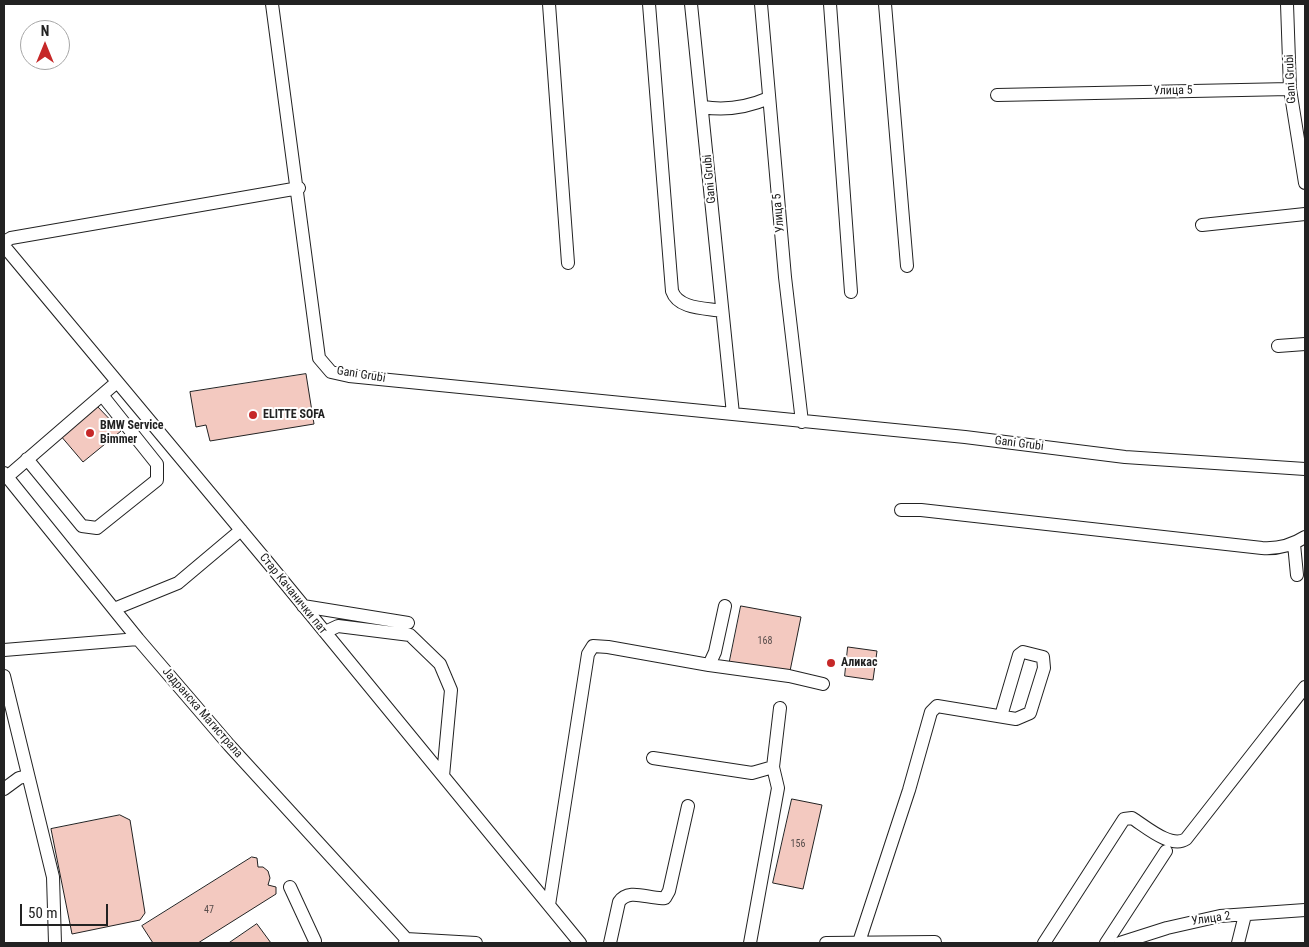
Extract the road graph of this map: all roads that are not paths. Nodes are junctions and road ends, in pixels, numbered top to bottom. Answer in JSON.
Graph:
{"nodes":[{"id":1,"x":272,"y":4,"type":"edge"},
{"id":2,"x":549,"y":4,"type":"edge"},
{"id":3,"x":649,"y":4,"type":"edge"},
{"id":4,"x":691,"y":4,"type":"edge"},
{"id":5,"x":761,"y":4,"type":"edge"},
{"id":6,"x":830,"y":4,"type":"edge"},
{"id":7,"x":885,"y":4,"type":"edge"},
{"id":8,"x":1287,"y":4,"type":"edge"},
{"id":9,"x":1290,"y":89,"type":"junction"},
{"id":10,"x":997,"y":95,"type":"dead end"},
{"id":11,"x":769,"y":98,"type":"junction"},
{"id":12,"x":703,"y":107,"type":"junction"},
{"id":13,"x":1305,"y":183,"type":"edge"},
{"id":14,"x":299,"y":188,"type":"junction"},
{"id":15,"x":1305,"y":214,"type":"edge"},
{"id":16,"x":1202,"y":225,"type":"dead end"},
{"id":17,"x":4,"y":242,"type":"edge"},
{"id":18,"x":4,"y":246,"type":"edge"},
{"id":19,"x":568,"y":264,"type":"dead end"},
{"id":20,"x":907,"y":266,"type":"dead end"},
{"id":21,"x":851,"y":292,"type":"dead end"},
{"id":22,"x":722,"y":311,"type":"junction"},
{"id":23,"x":1305,"y":344,"type":"edge"},
{"id":24,"x":1278,"y":346,"type":"dead end"},
{"id":25,"x":117,"y":382,"type":"junction"},
{"id":26,"x":102,"y":395,"type":"junction"},
{"id":27,"x":733,"y":414,"type":"junction"},
{"id":28,"x":802,"y":422,"type":"junction"},
{"id":29,"x":27,"y":459,"type":"junction"},
{"id":30,"x":1305,"y":469,"type":"edge"},
{"id":31,"x":5,"y":475,"type":"edge"},
{"id":32,"x":901,"y":510,"type":"dead end"},
{"id":33,"x":241,"y":530,"type":"junction"},
{"id":34,"x":1305,"y":537,"type":"edge"},
{"id":35,"x":1294,"y":544,"type":"junction"},
{"id":36,"x":1297,"y":575,"type":"dead end"},
{"id":37,"x":303,"y":606,"type":"junction"},
{"id":38,"x":725,"y":606,"type":"dead end"},
{"id":39,"x":114,"y":609,"type":"junction"},
{"id":40,"x":408,"y":623,"type":"dead end"},
{"id":41,"x":325,"y":632,"type":"junction"},
{"id":42,"x":138,"y":639,"type":"junction"},
{"id":43,"x":4,"y":650,"type":"edge"},
{"id":44,"x":710,"y":665,"type":"junction"},
{"id":45,"x":4,"y":676,"type":"edge"},
{"id":46,"x":824,"y":684,"type":"dead end"},
{"id":47,"x":1305,"y":687,"type":"edge"},
{"id":48,"x":780,"y":708,"type":"dead end"},
{"id":49,"x":1001,"y":716,"type":"junction"},
{"id":50,"x":653,"y":758,"type":"dead end"},
{"id":51,"x":773,"y":767,"type":"junction"},
{"id":52,"x":28,"y":776,"type":"junction"},
{"id":53,"x":443,"y":776,"type":"junction"},
{"id":54,"x":4,"y":789,"type":"edge"},
{"id":55,"x":688,"y":806,"type":"dead end"},
{"id":56,"x":1166,"y":851,"type":"dead end"},
{"id":57,"x":290,"y":887,"type":"dead end"},
{"id":58,"x":549,"y":905,"type":"junction"},
{"id":59,"x":1305,"y":910,"type":"edge"},
{"id":60,"x":1245,"y":915,"type":"junction"},
{"id":61,"x":407,"y":942,"type":"edge"},
{"id":62,"x":859,"y":942,"type":"junction"},
{"id":63,"x":936,"y":942,"type":"edge"},
{"id":64,"x":55,"y":943,"type":"edge"},
{"id":65,"x":314,"y":943,"type":"edge"},
{"id":66,"x":476,"y":943,"type":"edge"},
{"id":67,"x":580,"y":943,"type":"edge"},
{"id":68,"x":610,"y":943,"type":"edge"},
{"id":69,"x":750,"y":943,"type":"edge"},
{"id":70,"x":826,"y":943,"type":"edge"},
{"id":71,"x":1044,"y":943,"type":"edge"},
{"id":72,"x":1106,"y":943,"type":"edge"},
{"id":73,"x":1120,"y":943,"type":"edge"},
{"id":74,"x":1238,"y":943,"type":"edge"}],
"edges":[{"from":1,"to":14,"type":"street","name":"Gani Grubi"},
{"from":2,"to":19,"type":"street"},
{"from":3,"to":22,"type":"street"},
{"from":4,"to":12,"type":"street","name":"Gani Grubi"},
{"from":5,"to":11,"type":"street","name":"Улица 5"},
{"from":6,"to":21,"type":"street"},
{"from":7,"to":20,"type":"street"},
{"from":8,"to":9,"type":"street","name":"Gani Grubi"},
{"from":9,"to":10,"type":"street","name":"Улица 5"},
{"from":9,"to":13,"type":"street","name":"Gani Grubi"},
{"from":11,"to":12,"type":"street"},
{"from":11,"to":28,"type":"street","name":"Улица 5"},
{"from":12,"to":22,"type":"street","name":"Gani Grubi"},
{"from":14,"to":17,"type":"street"},
{"from":14,"to":27,"type":"street","name":"Gani Grubi"},
{"from":15,"to":16,"type":"street"},
{"from":18,"to":25,"type":"street","name":"Стар Качанички пат"},
{"from":22,"to":27,"type":"street","name":"Gani Grubi"},
{"from":23,"to":24,"type":"street"},
{"from":25,"to":26,"type":"street"},
{"from":25,"to":33,"type":"street","name":"Стар Качанички пат"},
{"from":26,"to":29,"type":"street"},
{"from":26,"to":29,"type":"street"},
{"from":27,"to":28,"type":"street","name":"Gani Grubi"},
{"from":28,"to":30,"type":"street","name":"Gani Grubi"},
{"from":29,"to":31,"type":"street"},
{"from":31,"to":39,"type":"street","name":"Јадранска Магистрала"},
{"from":32,"to":35,"type":"street"},
{"from":33,"to":37,"type":"street","name":"Стар Качанички пат"},
{"from":33,"to":39,"type":"street"},
{"from":34,"to":35,"type":"street"},
{"from":35,"to":36,"type":"street"},
{"from":37,"to":40,"type":"street"},
{"from":37,"to":41,"type":"street","name":"Стар Качанички пат"},
{"from":38,"to":44,"type":"street"},
{"from":39,"to":42,"type":"street","name":"Јадранска Магистрала"},
{"from":41,"to":53,"type":"street","name":"Стар Качанички пат"},
{"from":41,"to":53,"type":"street"},
{"from":42,"to":43,"type":"street"},
{"from":42,"to":61,"type":"street","name":"Јадранска Магистрала"},
{"from":44,"to":46,"type":"street"},
{"from":44,"to":58,"type":"street"},
{"from":45,"to":52,"type":"street"},
{"from":47,"to":71,"type":"street"},
{"from":48,"to":51,"type":"street"},
{"from":49,"to":49,"type":"street"},
{"from":49,"to":62,"type":"street"},
{"from":50,"to":51,"type":"street"},
{"from":51,"to":69,"type":"street"},
{"from":52,"to":54,"type":"street"},
{"from":52,"to":64,"type":"street"},
{"from":53,"to":58,"type":"street","name":"Стар Качанички пат"},
{"from":55,"to":68,"type":"street"},
{"from":56,"to":72,"type":"street"},
{"from":57,"to":65,"type":"street"},
{"from":58,"to":67,"type":"street","name":"Стар Качанички пат"},
{"from":59,"to":60,"type":"street","name":"Улица 2"},
{"from":60,"to":73,"type":"street","name":"Улица 2"},
{"from":60,"to":74,"type":"street"},
{"from":61,"to":66,"type":"street"},
{"from":62,"to":63,"type":"street"},
{"from":62,"to":70,"type":"street"}]}
